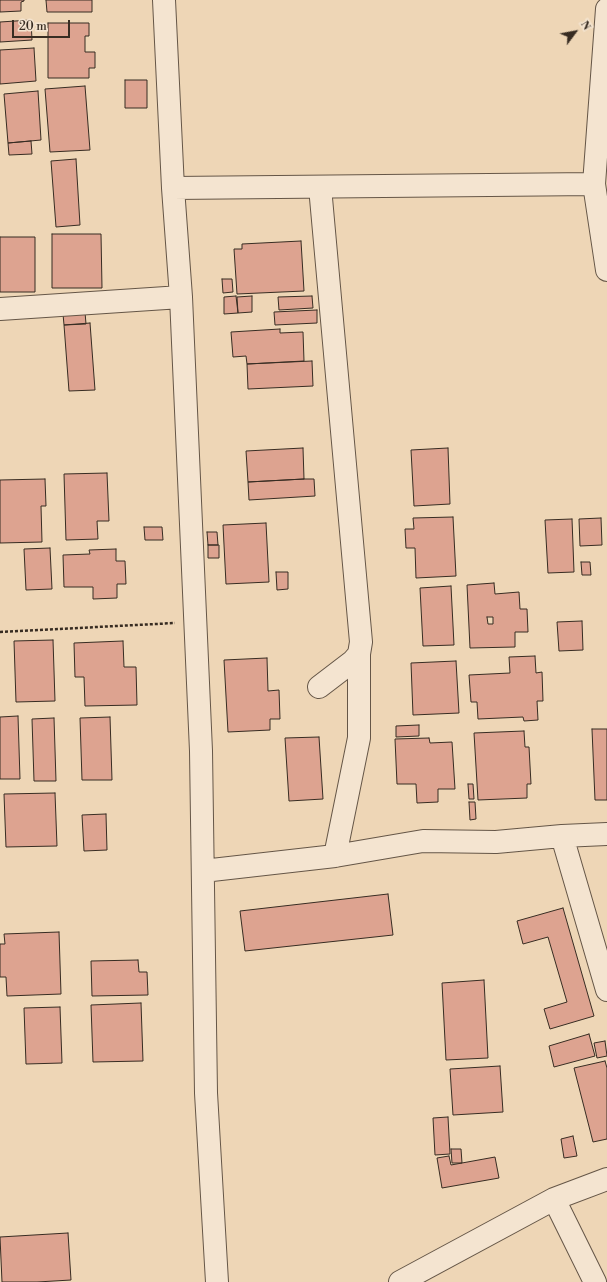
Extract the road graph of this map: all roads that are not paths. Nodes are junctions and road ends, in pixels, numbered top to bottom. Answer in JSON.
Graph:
{"nodes":[{"id":1,"x":164,"y":0,"type":"edge"},
{"id":2,"x":607,"y":9,"type":"edge"},
{"id":3,"x":594,"y":184,"type":"junction"},
{"id":4,"x":320,"y":187,"type":"junction"},
{"id":5,"x":173,"y":188,"type":"junction"},
{"id":6,"x":607,"y":270,"type":"edge"},
{"id":7,"x":181,"y":297,"type":"junction"},
{"id":8,"x":0,"y":309,"type":"edge"},
{"id":9,"x":359,"y":654,"type":"junction"},
{"id":10,"x":319,"y":686,"type":"dead end"},
{"id":11,"x":607,"y":834,"type":"edge"},
{"id":12,"x":562,"y":836,"type":"junction"},
{"id":13,"x":335,"y":856,"type":"junction"},
{"id":14,"x":203,"y":871,"type":"junction"},
{"id":15,"x":607,"y":990,"type":"edge"},
{"id":16,"x":607,"y":1179,"type":"edge"},
{"id":17,"x":554,"y":1199,"type":"junction"},
{"id":18,"x":217,"y":1282,"type":"edge"},
{"id":19,"x":400,"y":1282,"type":"edge"},
{"id":20,"x":595,"y":1282,"type":"edge"}],
"edges":[{"from":1,"to":5,"type":"street"},
{"from":2,"to":3,"type":"street"},
{"from":3,"to":4,"type":"street"},
{"from":3,"to":6,"type":"street"},
{"from":4,"to":5,"type":"street"},
{"from":4,"to":9,"type":"street"},
{"from":5,"to":7,"type":"street"},
{"from":7,"to":8,"type":"street"},
{"from":7,"to":14,"type":"street"},
{"from":9,"to":10,"type":"street"},
{"from":9,"to":13,"type":"street"},
{"from":11,"to":12,"type":"street"},
{"from":12,"to":13,"type":"street"},
{"from":12,"to":15,"type":"street"},
{"from":13,"to":14,"type":"street"},
{"from":14,"to":18,"type":"street"},
{"from":16,"to":17,"type":"street"},
{"from":17,"to":19,"type":"street"},
{"from":17,"to":20,"type":"street"}]}
